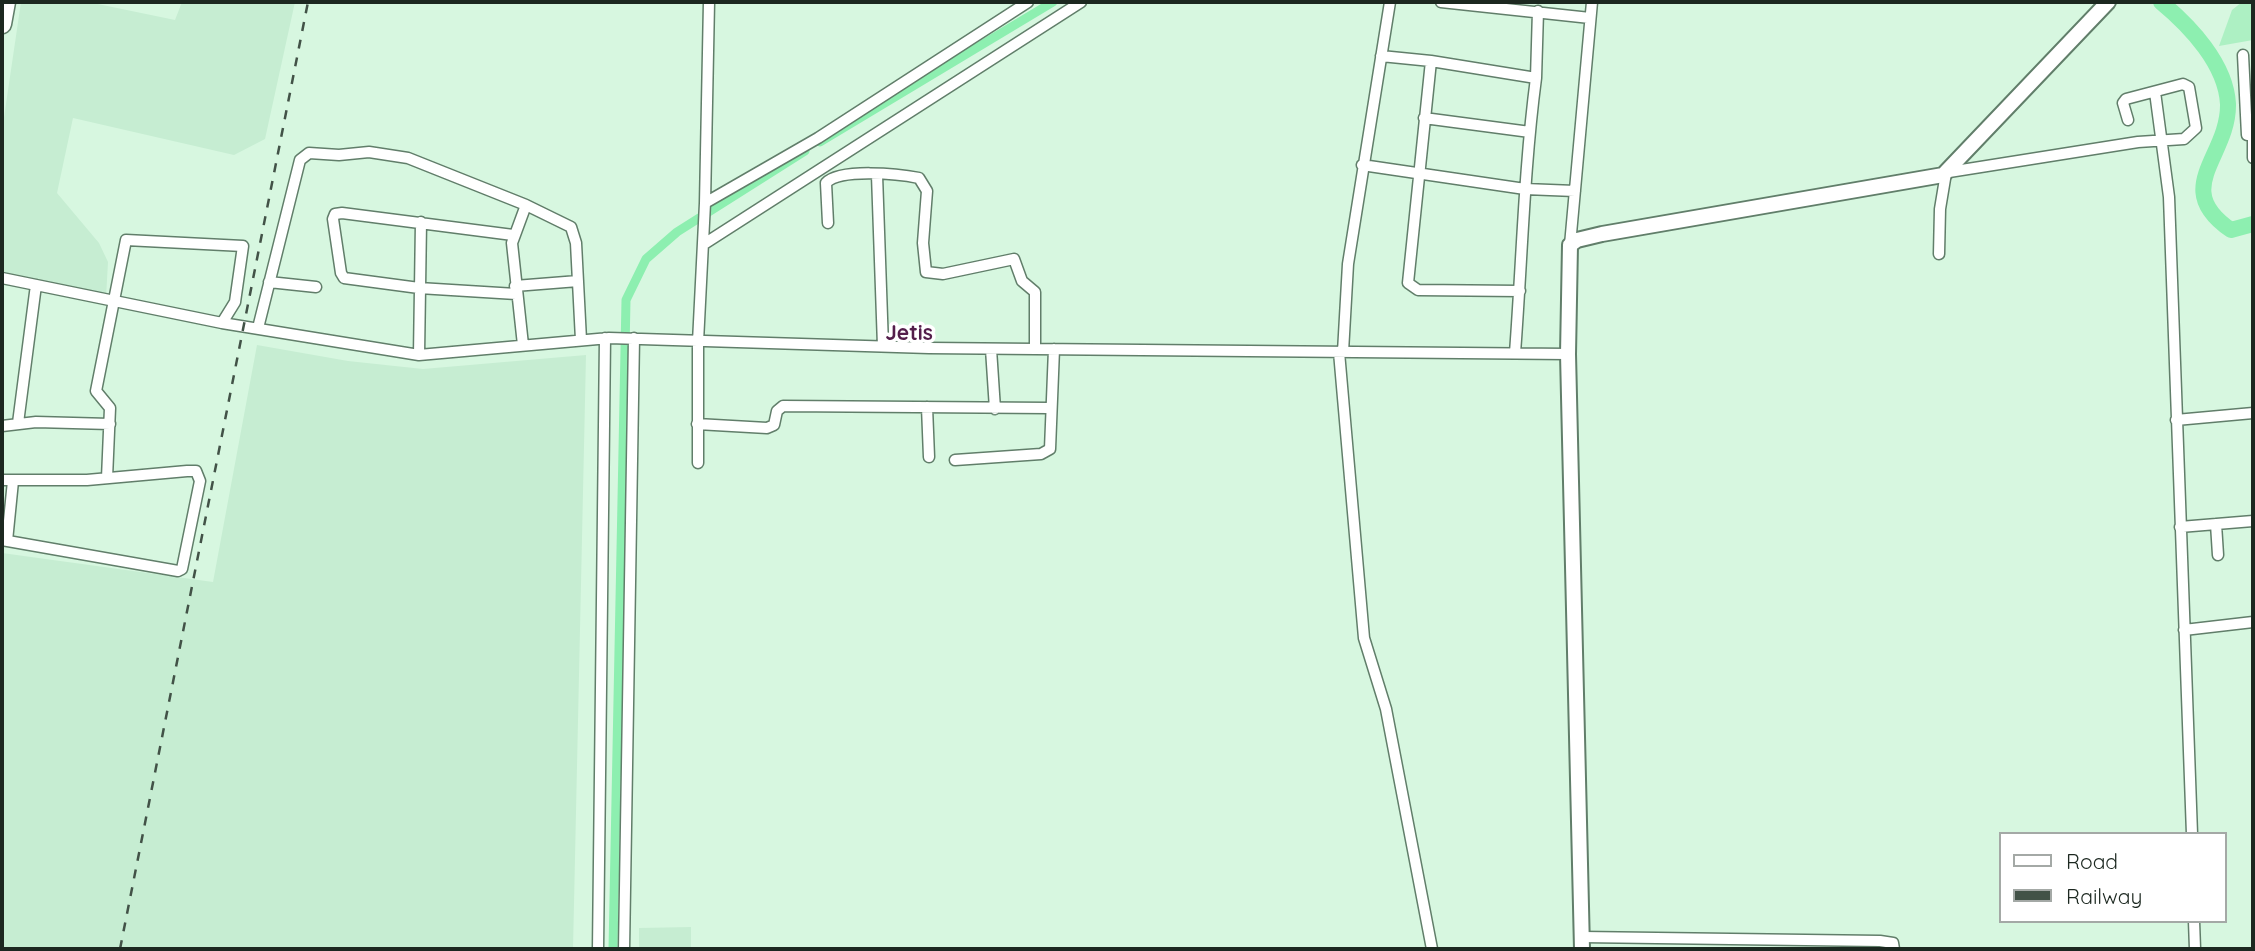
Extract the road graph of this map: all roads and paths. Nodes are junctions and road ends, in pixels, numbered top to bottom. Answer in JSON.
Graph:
{"nodes":[{"id":1,"x":6,"y":2,"type":"edge"},
{"id":2,"x":709,"y":2,"type":"edge"},
{"id":3,"x":1028,"y":2,"type":"edge"},
{"id":4,"x":1081,"y":2,"type":"edge"},
{"id":5,"x":1390,"y":2,"type":"edge"},
{"id":6,"x":1441,"y":2,"type":"edge"},
{"id":7,"x":1592,"y":2,"type":"edge"},
{"id":8,"x":2108,"y":2,"type":"edge"},
{"id":9,"x":1538,"y":11,"type":"junction"},
{"id":10,"x":1590,"y":18,"type":"junction"},
{"id":11,"x":2,"y":24,"type":"edge"},
{"id":12,"x":2243,"y":55,"type":"dead end"},
{"id":13,"x":1381,"y":56,"type":"junction"},
{"id":14,"x":1431,"y":61,"type":"junction"},
{"id":15,"x":1536,"y":78,"type":"junction"},
{"id":16,"x":2155,"y":92,"type":"junction"},
{"id":17,"x":1424,"y":118,"type":"junction"},
{"id":18,"x":2128,"y":120,"type":"dead end"},
{"id":19,"x":1530,"y":132,"type":"junction"},
{"id":20,"x":2253,"y":135,"type":"edge"},
{"id":21,"x":2164,"y":143,"type":"junction"},
{"id":22,"x":2253,"y":158,"type":"edge"},
{"id":23,"x":1362,"y":165,"type":"junction"},
{"id":24,"x":814,"y":172,"type":"junction"},
{"id":25,"x":1420,"y":173,"type":"junction"},
{"id":26,"x":1948,"y":173,"type":"junction"},
{"id":27,"x":877,"y":175,"type":"junction"},
{"id":28,"x":826,"y":183,"type":"junction"},
{"id":29,"x":1525,"y":189,"type":"junction"},
{"id":30,"x":1575,"y":191,"type":"junction"},
{"id":31,"x":526,"y":205,"type":"junction"},
{"id":32,"x":705,"y":207,"type":"junction"},
{"id":33,"x":421,"y":222,"type":"junction"},
{"id":34,"x":828,"y":223,"type":"dead end"},
{"id":35,"x":513,"y":235,"type":"junction"},
{"id":36,"x":704,"y":244,"type":"junction"},
{"id":37,"x":1570,"y":245,"type":"junction"},
{"id":38,"x":1939,"y":254,"type":"dead end"},
{"id":39,"x":2,"y":278,"type":"edge"},
{"id":40,"x":578,"y":281,"type":"junction"},
{"id":41,"x":269,"y":282,"type":"junction"},
{"id":42,"x":36,"y":285,"type":"junction"},
{"id":43,"x":316,"y":288,"type":"dead end"},
{"id":44,"x":419,"y":288,"type":"junction"},
{"id":45,"x":515,"y":290,"type":"junction"},
{"id":46,"x":1520,"y":290,"type":"junction"},
{"id":47,"x":116,"y":299,"type":"junction"},
{"id":48,"x":222,"y":323,"type":"junction"},
{"id":49,"x":258,"y":328,"type":"junction"},
{"id":50,"x":608,"y":338,"type":"junction"},
{"id":51,"x":633,"y":338,"type":"junction"},
{"id":52,"x":581,"y":340,"type":"junction"},
{"id":53,"x":698,"y":342,"type":"junction"},
{"id":54,"x":523,"y":345,"type":"junction"},
{"id":55,"x":883,"y":346,"type":"junction"},
{"id":56,"x":991,"y":349,"type":"junction"},
{"id":57,"x":1035,"y":349,"type":"junction"},
{"id":58,"x":1054,"y":349,"type":"junction"},
{"id":59,"x":1341,"y":352,"type":"junction"},
{"id":60,"x":1515,"y":353,"type":"junction"},
{"id":61,"x":1568,"y":354,"type":"junction"},
{"id":62,"x":419,"y":355,"type":"junction"},
{"id":63,"x":927,"y":407,"type":"junction"},
{"id":64,"x":1049,"y":408,"type":"junction"},
{"id":65,"x":995,"y":409,"type":"junction"},
{"id":66,"x":2253,"y":413,"type":"edge"},
{"id":67,"x":2176,"y":420,"type":"junction"},
{"id":68,"x":18,"y":423,"type":"junction"},
{"id":69,"x":110,"y":424,"type":"junction"},
{"id":70,"x":697,"y":424,"type":"junction"},
{"id":71,"x":2,"y":426,"type":"edge"},
{"id":72,"x":929,"y":457,"type":"dead end"},
{"id":73,"x":955,"y":460,"type":"dead end"},
{"id":74,"x":698,"y":463,"type":"dead end"},
{"id":75,"x":107,"y":478,"type":"junction"},
{"id":76,"x":2,"y":480,"type":"edge"},
{"id":77,"x":13,"y":481,"type":"junction"},
{"id":78,"x":2253,"y":521,"type":"edge"},
{"id":79,"x":2216,"y":524,"type":"junction"},
{"id":80,"x":2180,"y":527,"type":"junction"},
{"id":81,"x":4,"y":540,"type":"edge"},
{"id":82,"x":2218,"y":555,"type":"dead end"},
{"id":83,"x":2253,"y":622,"type":"edge"},
{"id":84,"x":2184,"y":630,"type":"junction"},
{"id":85,"x":2192,"y":832,"type":"edge"},
{"id":86,"x":2194,"y":923,"type":"edge"},
{"id":87,"x":1582,"y":943,"type":"edge"},
{"id":88,"x":598,"y":949,"type":"edge"},
{"id":89,"x":624,"y":949,"type":"edge"},
{"id":90,"x":1432,"y":949,"type":"edge"},
{"id":91,"x":1894,"y":949,"type":"edge"},
{"id":92,"x":2195,"y":949,"type":"edge"}],
"edges":[{"from":1,"to":11,"type":"highway"},
{"from":2,"to":32,"type":"street"},
{"from":3,"to":32,"type":"street"},
{"from":4,"to":24,"type":"street"},
{"from":5,"to":13,"type":"street"},
{"from":6,"to":9,"type":"street"},
{"from":7,"to":10,"type":"street"},
{"from":8,"to":26,"type":"main road"},
{"from":9,"to":10,"type":"street"},
{"from":9,"to":15,"type":"street"},
{"from":10,"to":30,"type":"street"},
{"from":12,"to":20,"type":"street"},
{"from":13,"to":14,"type":"street"},
{"from":13,"to":23,"type":"street"},
{"from":14,"to":15,"type":"street"},
{"from":14,"to":17,"type":"street"},
{"from":15,"to":19,"type":"street"},
{"from":16,"to":18,"type":"street"},
{"from":16,"to":21,"type":"street"},
{"from":16,"to":21,"type":"street"},
{"from":17,"to":19,"type":"street"},
{"from":17,"to":25,"type":"street"},
{"from":19,"to":29,"type":"street"},
{"from":20,"to":22,"type":"street"},
{"from":21,"to":26,"type":"street"},
{"from":21,"to":67,"type":"street"},
{"from":23,"to":25,"type":"street"},
{"from":23,"to":59,"type":"street"},
{"from":24,"to":28,"type":"street"},
{"from":24,"to":36,"type":"street"},
{"from":25,"to":29,"type":"street"},
{"from":25,"to":46,"type":"street"},
{"from":26,"to":37,"type":"main road"},
{"from":26,"to":38,"type":"street"},
{"from":27,"to":28,"type":"street"},
{"from":27,"to":55,"type":"street"},
{"from":27,"to":57,"type":"street"},
{"from":28,"to":34,"type":"street"},
{"from":29,"to":30,"type":"street"},
{"from":29,"to":46,"type":"street"},
{"from":30,"to":37,"type":"street"},
{"from":31,"to":35,"type":"street"},
{"from":31,"to":40,"type":"street"},
{"from":31,"to":41,"type":"street"},
{"from":32,"to":36,"type":"street"},
{"from":33,"to":35,"type":"street"},
{"from":33,"to":44,"type":"street"},
{"from":33,"to":44,"type":"street"},
{"from":35,"to":45,"type":"street"},
{"from":36,"to":53,"type":"street"},
{"from":37,"to":61,"type":"main road"},
{"from":39,"to":42,"type":"street"},
{"from":40,"to":45,"type":"street"},
{"from":40,"to":52,"type":"street"},
{"from":41,"to":43,"type":"street"},
{"from":41,"to":49,"type":"street"},
{"from":42,"to":47,"type":"street"},
{"from":42,"to":68,"type":"street"},
{"from":44,"to":45,"type":"street"},
{"from":44,"to":62,"type":"street"},
{"from":45,"to":54,"type":"street"},
{"from":46,"to":60,"type":"street"},
{"from":47,"to":48,"type":"street"},
{"from":47,"to":48,"type":"street"},
{"from":47,"to":69,"type":"street"},
{"from":48,"to":49,"type":"street"},
{"from":49,"to":62,"type":"street"},
{"from":50,"to":51,"type":"street"},
{"from":50,"to":52,"type":"street"},
{"from":50,"to":88,"type":"street"},
{"from":51,"to":53,"type":"street"},
{"from":51,"to":89,"type":"street"},
{"from":52,"to":54,"type":"street"},
{"from":53,"to":55,"type":"street"},
{"from":53,"to":70,"type":"street"},
{"from":54,"to":62,"type":"street"},
{"from":55,"to":56,"type":"street"},
{"from":56,"to":57,"type":"street"},
{"from":56,"to":65,"type":"street"},
{"from":57,"to":58,"type":"street"},
{"from":58,"to":59,"type":"street"},
{"from":58,"to":64,"type":"street"},
{"from":59,"to":60,"type":"street"},
{"from":59,"to":90,"type":"street"},
{"from":60,"to":61,"type":"street"},
{"from":61,"to":87,"type":"main road"},
{"from":63,"to":65,"type":"street"},
{"from":63,"to":70,"type":"street"},
{"from":63,"to":72,"type":"street"},
{"from":64,"to":65,"type":"street"},
{"from":64,"to":73,"type":"street"},
{"from":66,"to":67,"type":"street"},
{"from":67,"to":80,"type":"street"},
{"from":68,"to":69,"type":"street"},
{"from":68,"to":71,"type":"street"},
{"from":69,"to":75,"type":"street"},
{"from":70,"to":74,"type":"street"},
{"from":75,"to":77,"type":"street"},
{"from":75,"to":81,"type":"street"},
{"from":76,"to":77,"type":"street"},
{"from":77,"to":81,"type":"street"},
{"from":78,"to":79,"type":"street"},
{"from":79,"to":80,"type":"street"},
{"from":79,"to":82,"type":"street"},
{"from":80,"to":84,"type":"street"},
{"from":83,"to":84,"type":"street"},
{"from":84,"to":85,"type":"street"},
{"from":86,"to":92,"type":"street"},
{"from":87,"to":91,"type":"street"}]}
